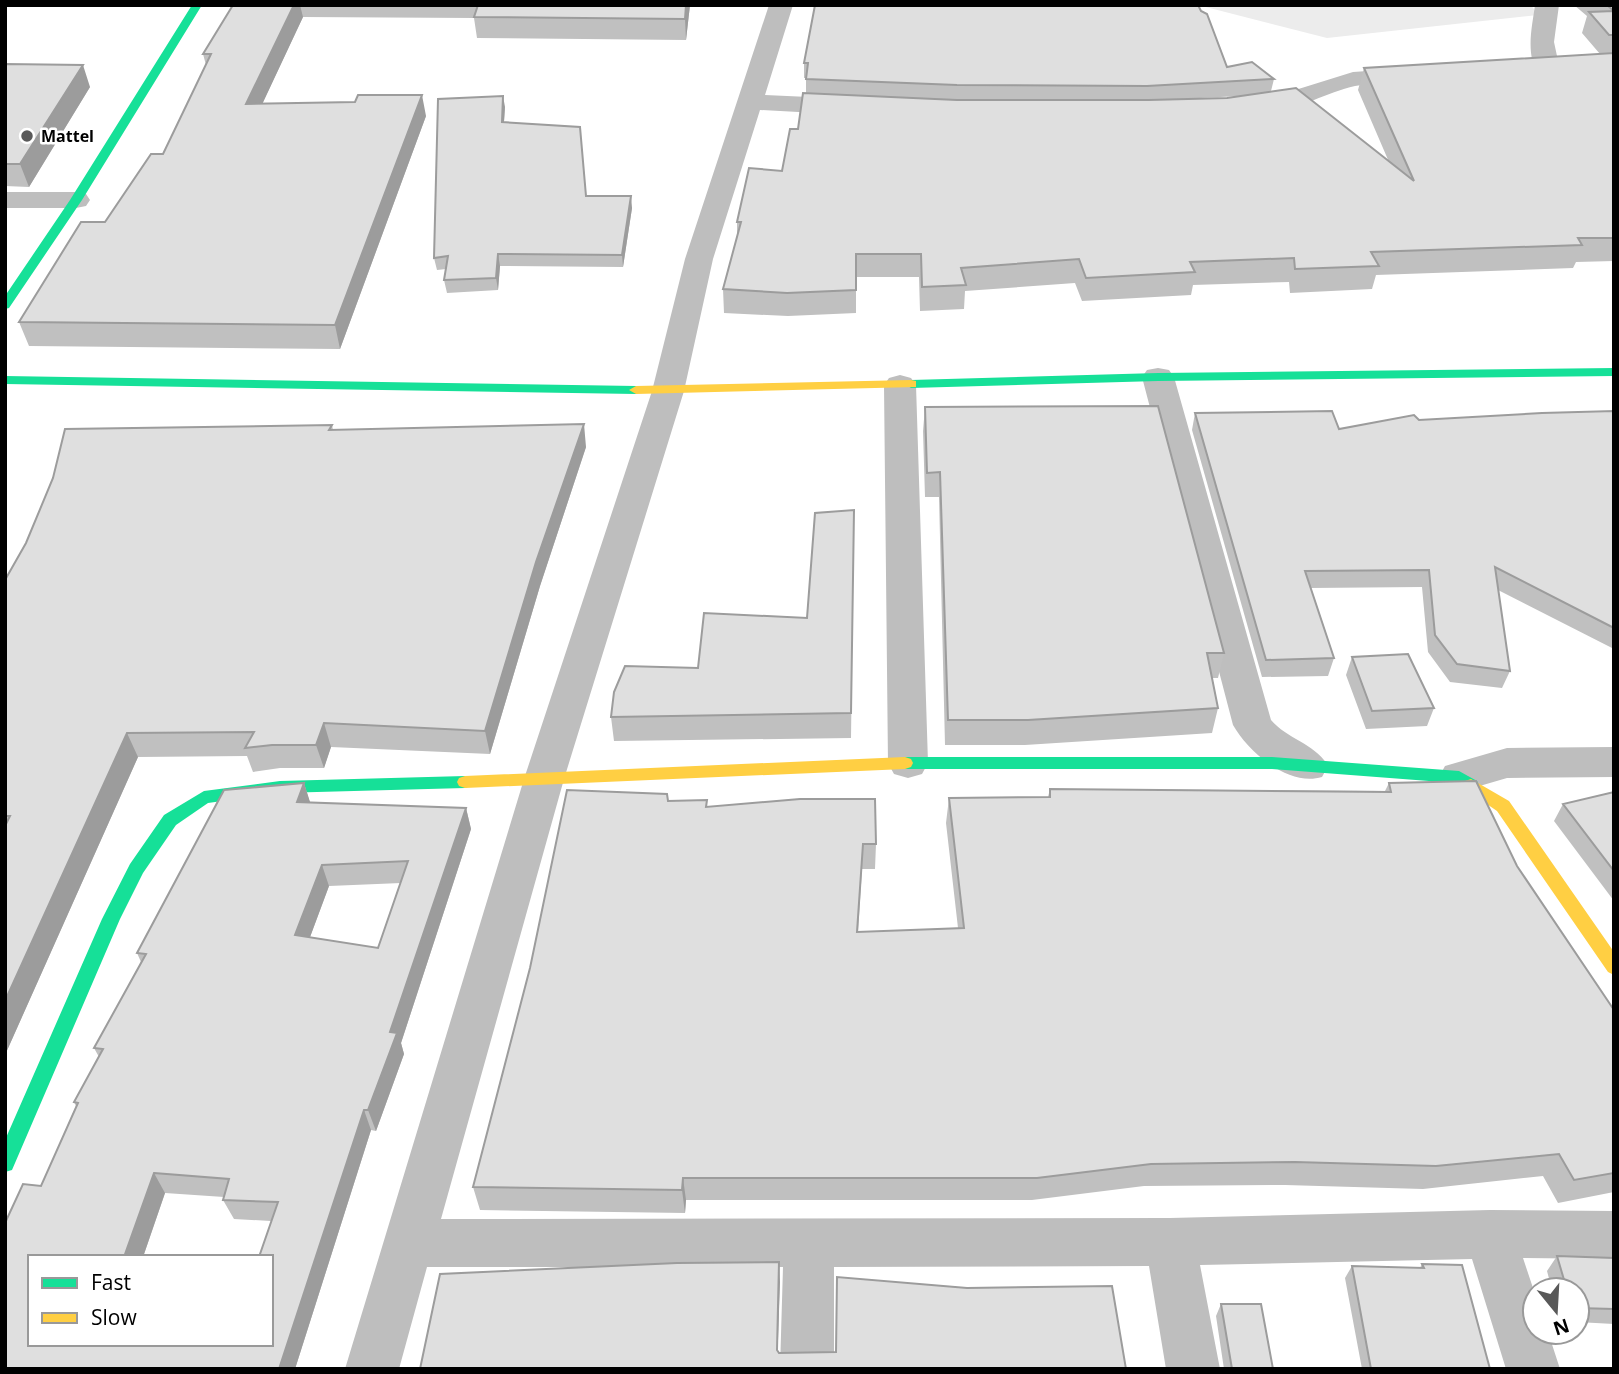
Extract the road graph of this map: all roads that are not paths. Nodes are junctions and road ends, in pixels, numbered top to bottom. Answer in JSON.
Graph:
{"nodes":[{"id":1,"x":197,"y":5,"type":"edge"},
{"id":2,"x":781,"y":5,"type":"edge"},
{"id":3,"x":1547,"y":5,"type":"edge"},
{"id":4,"x":1574,"y":68,"type":"edge"},
{"id":5,"x":1522,"y":70,"type":"edge"},
{"id":6,"x":1548,"y":70,"type":"junction"},
{"id":7,"x":1432,"y":74,"type":"edge"},
{"id":8,"x":749,"y":103,"type":"junction"},
{"id":9,"x":873,"y":107,"type":"edge"},
{"id":10,"x":1234,"y":108,"type":"edge"},
{"id":11,"x":5,"y":200,"type":"edge"},
{"id":12,"x":76,"y":200,"type":"junction"},
{"id":13,"x":5,"y":305,"type":"edge"},
{"id":14,"x":1614,"y":372,"type":"edge"},
{"id":15,"x":1158,"y":377,"type":"junction"},
{"id":16,"x":5,"y":380,"type":"edge"},
{"id":17,"x":900,"y":385,"type":"junction"},
{"id":18,"x":668,"y":391,"type":"junction"},
{"id":19,"x":1614,"y":762,"type":"edge"},
{"id":20,"x":908,"y":763,"type":"junction"},
{"id":21,"x":1308,"y":766,"type":"junction"},
{"id":22,"x":1458,"y":777,"type":"junction"},
{"id":23,"x":544,"y":779,"type":"junction"},
{"id":24,"x":1614,"y":967,"type":"edge"},
{"id":25,"x":5,"y":1163,"type":"edge"},
{"id":26,"x":1490,"y":1234,"type":"junction"},
{"id":27,"x":1614,"y":1235,"type":"edge"},
{"id":28,"x":1170,"y":1242,"type":"junction"},
{"id":29,"x":408,"y":1243,"type":"junction"},
{"id":30,"x":809,"y":1243,"type":"junction"},
{"id":31,"x":372,"y":1369,"type":"edge"},
{"id":32,"x":807,"y":1369,"type":"edge"},
{"id":33,"x":1193,"y":1369,"type":"edge"},
{"id":34,"x":1533,"y":1369,"type":"edge"}],
"edges":[{"from":1,"to":12,"type":"main road"},
{"from":2,"to":8,"type":"street"},
{"from":3,"to":6,"type":"street"},
{"from":4,"to":6,"type":"street"},
{"from":5,"to":6,"type":"street"},
{"from":7,"to":10,"type":"street"},
{"from":8,"to":9,"type":"street"},
{"from":8,"to":18,"type":"street"},
{"from":11,"to":12,"type":"street"},
{"from":12,"to":13,"type":"main road"},
{"from":14,"to":15,"type":"main road"},
{"from":15,"to":17,"type":"main road"},
{"from":15,"to":21,"type":"street"},
{"from":16,"to":18,"type":"main road"},
{"from":17,"to":18,"type":"main road"},
{"from":17,"to":20,"type":"street"},
{"from":18,"to":23,"type":"street"},
{"from":19,"to":22,"type":"street"},
{"from":20,"to":21,"type":"main road"},
{"from":20,"to":23,"type":"main road"},
{"from":21,"to":22,"type":"main road"},
{"from":22,"to":24,"type":"main road"},
{"from":23,"to":25,"type":"main road"},
{"from":23,"to":29,"type":"street"},
{"from":26,"to":27,"type":"street"},
{"from":26,"to":28,"type":"street"},
{"from":26,"to":34,"type":"street"},
{"from":28,"to":30,"type":"street"},
{"from":28,"to":33,"type":"street"},
{"from":29,"to":30,"type":"street"},
{"from":29,"to":31,"type":"street"},
{"from":30,"to":32,"type":"street"}]}
